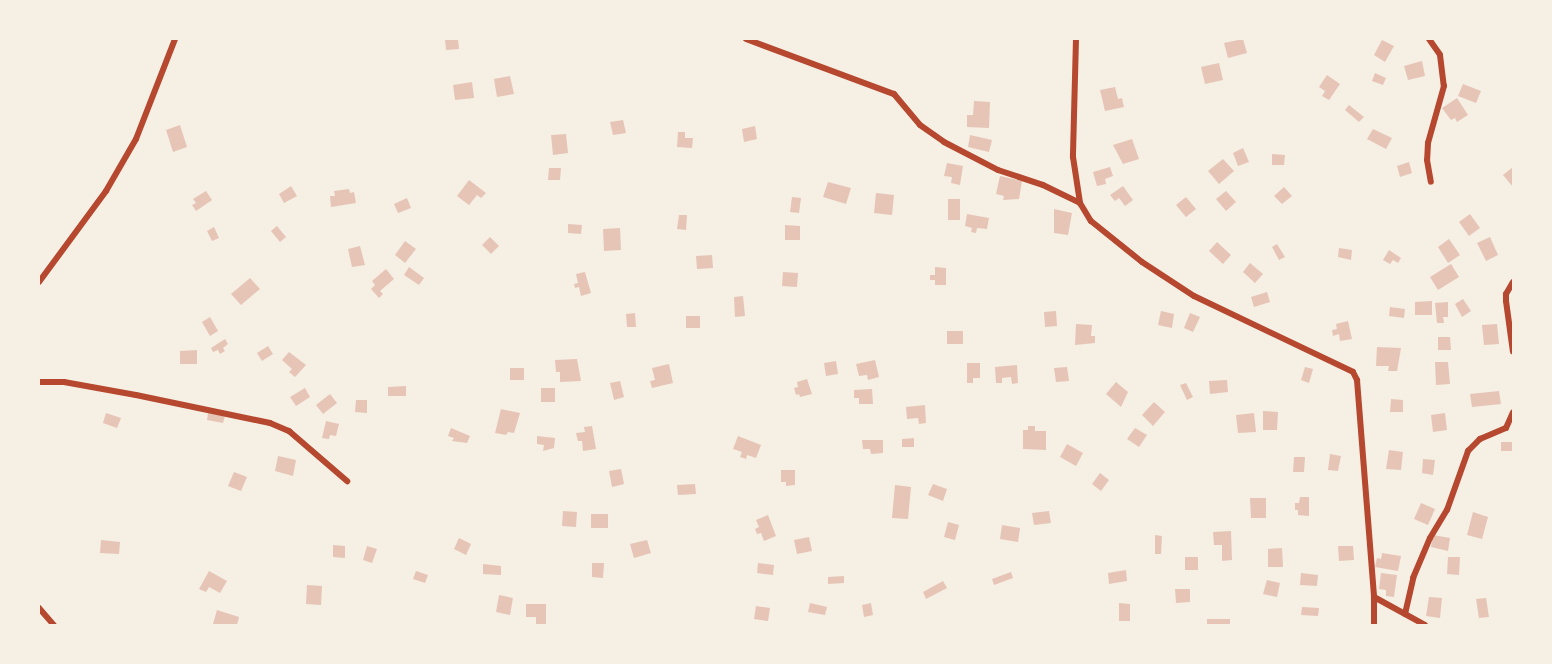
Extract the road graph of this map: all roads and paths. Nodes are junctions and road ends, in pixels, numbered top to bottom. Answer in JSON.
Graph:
{"nodes":[{"id":1,"x":175,"y":39,"type":"edge"},
{"id":2,"x":746,"y":39,"type":"edge"},
{"id":3,"x":1076,"y":39,"type":"edge"},
{"id":4,"x":1429,"y":39,"type":"edge"},
{"id":5,"x":1431,"y":182,"type":"dead end"},
{"id":6,"x":1080,"y":203,"type":"junction"},
{"id":7,"x":39,"y":282,"type":"edge"},
{"id":8,"x":1513,"y":282,"type":"edge"},
{"id":9,"x":1513,"y":352,"type":"edge"},
{"id":10,"x":39,"y":382,"type":"edge"},
{"id":11,"x":1513,"y":412,"type":"edge"},
{"id":12,"x":347,"y":481,"type":"dead end"},
{"id":13,"x":1374,"y":597,"type":"junction"},
{"id":14,"x":39,"y":608,"type":"edge"},
{"id":15,"x":1405,"y":614,"type":"junction"},
{"id":16,"x":54,"y":625,"type":"edge"},
{"id":17,"x":1374,"y":625,"type":"edge"},
{"id":18,"x":1425,"y":625,"type":"edge"}],
"edges":[{"from":1,"to":7,"type":"street"},
{"from":2,"to":6,"type":"street"},
{"from":3,"to":6,"type":"street"},
{"from":4,"to":5,"type":"street"},
{"from":6,"to":13,"type":"street"},
{"from":8,"to":9,"type":"street"},
{"from":10,"to":12,"type":"street"},
{"from":11,"to":15,"type":"street"},
{"from":13,"to":15,"type":"street"},
{"from":13,"to":17,"type":"street"},
{"from":14,"to":16,"type":"street"},
{"from":15,"to":18,"type":"street"}]}
